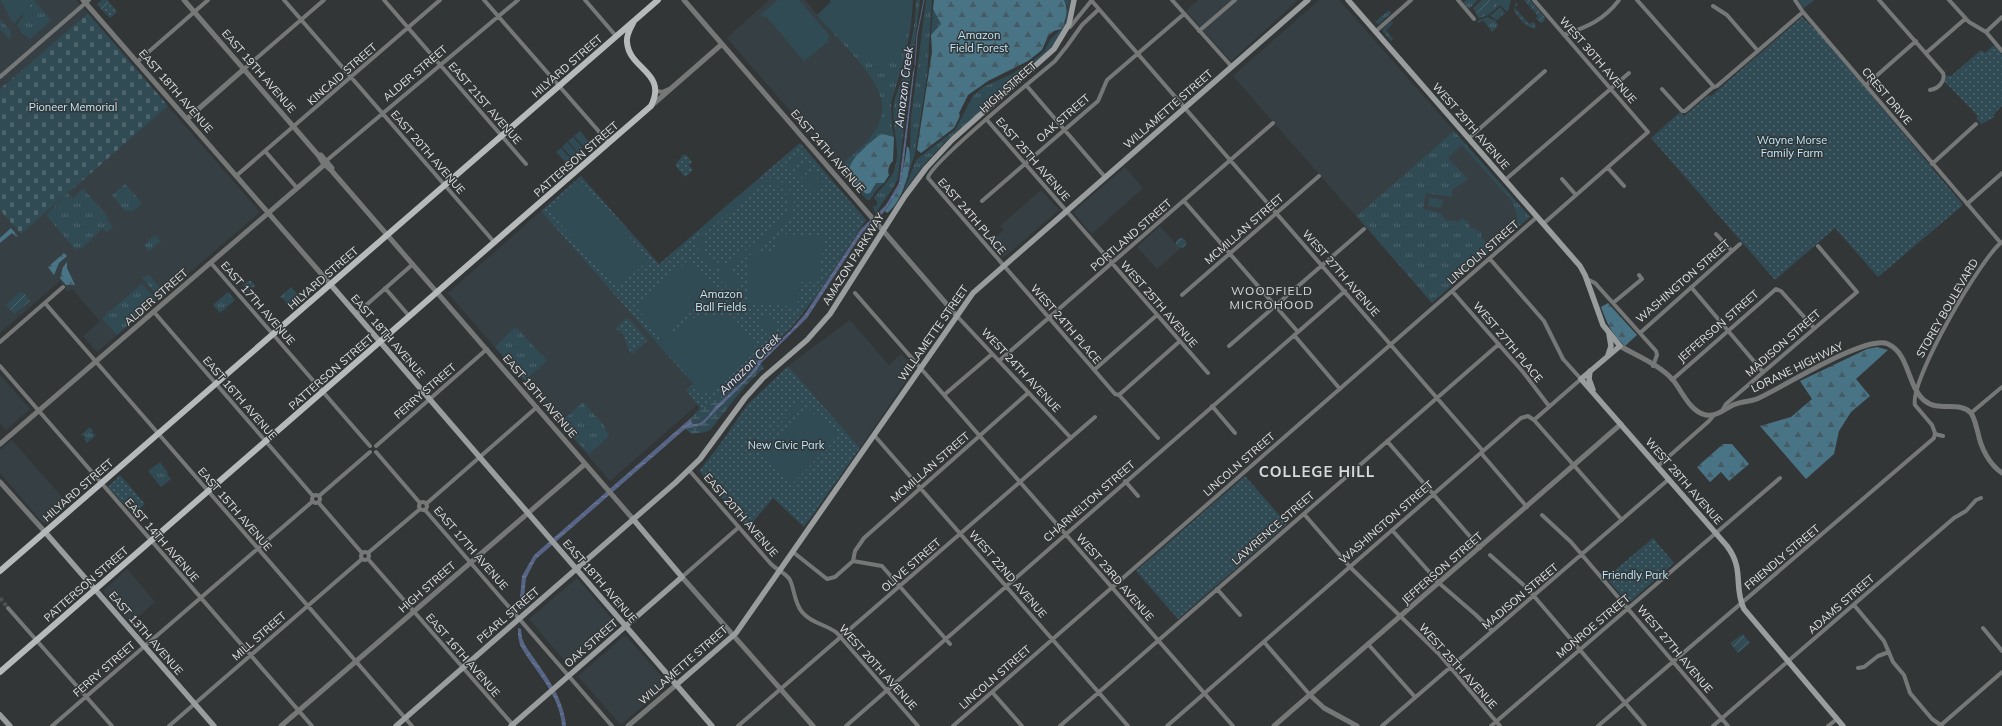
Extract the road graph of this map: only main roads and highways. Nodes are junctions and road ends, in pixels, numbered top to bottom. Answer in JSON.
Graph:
{"nodes":[{"id":1,"x":658,"y":0,"type":"edge"},
{"id":2,"x":1074,"y":0,"type":"edge"},
{"id":3,"x":1308,"y":0,"type":"edge"},
{"id":4,"x":1348,"y":0,"type":"edge"},
{"id":5,"x":634,"y":21,"type":"junction"},
{"id":6,"x":616,"y":36,"type":"junction"},
{"id":7,"x":632,"y":56,"type":"junction"},
{"id":8,"x":330,"y":285,"type":"junction"},
{"id":9,"x":1608,"y":332,"type":"junction"},
{"id":10,"x":381,"y":342,"type":"junction"},
{"id":11,"x":1608,"y":356,"type":"junction"},
{"id":12,"x":1590,"y":371,"type":"junction"},
{"id":13,"x":1594,"y":394,"type":"junction"},
{"id":14,"x":633,"y":519,"type":"junction"},
{"id":15,"x":45,"y":532,"type":"junction"},
{"id":16,"x":576,"y":569,"type":"junction"},
{"id":17,"x":0,"y":571,"type":"edge"},
{"id":18,"x":682,"y":577,"type":"joint"},
{"id":19,"x":95,"y":589,"type":"junction"},
{"id":20,"x":626,"y":626,"type":"junction"},
{"id":21,"x":0,"y":672,"type":"edge"},
{"id":22,"x":676,"y":685,"type":"junction"},
{"id":23,"x":0,"y":715,"type":"edge"},
{"id":24,"x":10,"y":726,"type":"edge"},
{"id":25,"x":214,"y":726,"type":"edge"},
{"id":26,"x":396,"y":726,"type":"edge"},
{"id":27,"x":513,"y":726,"type":"edge"},
{"id":28,"x":712,"y":726,"type":"edge"},
{"id":29,"x":1843,"y":726,"type":"edge"}],
"edges":[{"from":1,"to":5,"type":"main road","name":"HILYARD STREET"},
{"from":2,"to":14,"type":"main road","name":"AMAZON PARKWAY"},
{"from":3,"to":22,"type":"main road","name":"WILLAMETTE STREET"},
{"from":4,"to":9,"type":"main road","name":"WEST 29TH AVENUE"},
{"from":5,"to":6,"type":"main road","name":"HILYARD STREET"},
{"from":5,"to":7,"type":"main road"},
{"from":6,"to":7,"type":"main road"},
{"from":6,"to":8,"type":"main road","name":"HILYARD STREET"},
{"from":7,"to":10,"type":"main road","name":"PATTERSON STREET"},
{"from":8,"to":10,"type":"main road","name":"EAST 18TH AVENUE"},
{"from":8,"to":15,"type":"main road","name":"HILYARD STREET"},
{"from":9,"to":11,"type":"main road"},
{"from":9,"to":11,"type":"main road"},
{"from":10,"to":16,"type":"main road","name":"EAST 18TH AVENUE"},
{"from":10,"to":19,"type":"main road","name":"PATTERSON STREET"},
{"from":11,"to":12,"type":"main road"},
{"from":12,"to":13,"type":"main road"},
{"from":12,"to":13,"type":"main road","name":"WEST 28TH AVENUE"},
{"from":13,"to":29,"type":"main road","name":"WEST 28TH AVENUE"},
{"from":14,"to":16,"type":"main road","name":"PEARL STREET"},
{"from":14,"to":18,"type":"main road","name":"EAST 19TH AVENUE"},
{"from":15,"to":17,"type":"main road","name":"HILYARD STREET"},
{"from":15,"to":19,"type":"main road","name":"EAST 13TH AVENUE"},
{"from":16,"to":20,"type":"main road","name":"EAST 18TH AVENUE"},
{"from":16,"to":26,"type":"main road","name":"PEARL STREET"},
{"from":18,"to":20,"type":"main road","name":"OAK STREET"},
{"from":19,"to":21,"type":"main road","name":"PATTERSON STREET"},
{"from":19,"to":25,"type":"main road","name":"EAST 13TH AVENUE"},
{"from":20,"to":22,"type":"main road","name":"EAST 18TH AVENUE"},
{"from":20,"to":27,"type":"main road","name":"OAK STREET"},
{"from":22,"to":28,"type":"main road","name":"EAST 18TH AVENUE"},
{"from":23,"to":24,"type":"main road"}]}
